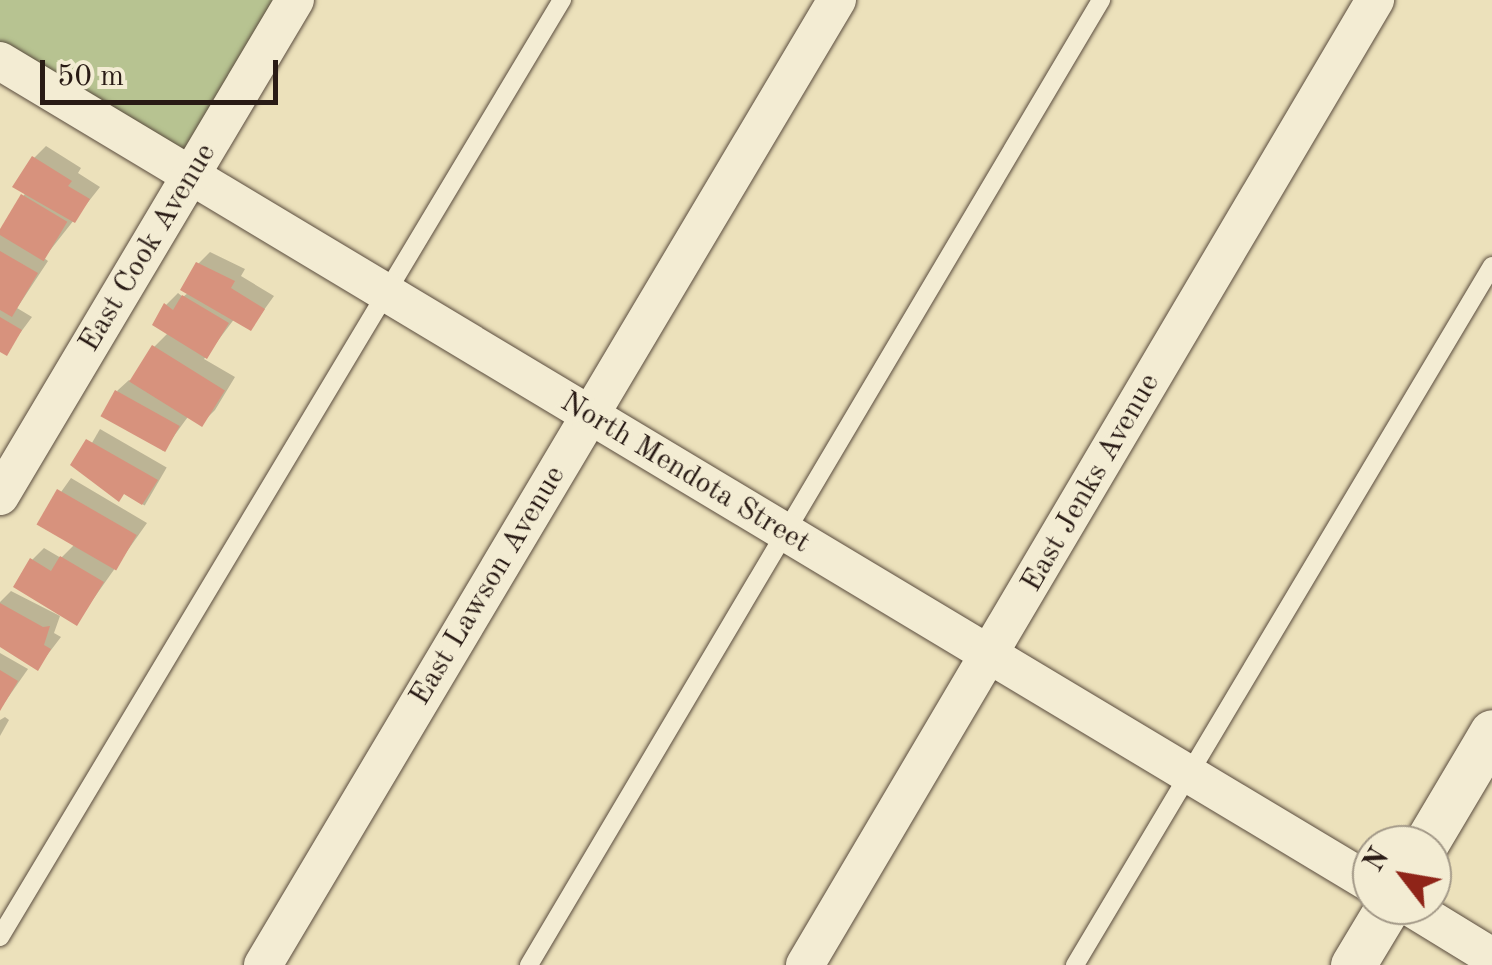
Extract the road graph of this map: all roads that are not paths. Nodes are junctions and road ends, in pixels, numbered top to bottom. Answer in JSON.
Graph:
{"nodes":[{"id":1,"x":295,"y":0,"type":"edge"},
{"id":2,"x":562,"y":0,"type":"edge"},
{"id":3,"x":837,"y":0,"type":"edge"},
{"id":4,"x":1102,"y":0,"type":"edge"},
{"id":5,"x":1375,"y":0,"type":"edge"},
{"id":6,"x":0,"y":61,"type":"edge"},
{"id":7,"x":191,"y":176,"type":"junction"},
{"id":8,"x":1492,"y":266,"type":"edge"},
{"id":9,"x":385,"y":293,"type":"junction"},
{"id":10,"x":589,"y":415,"type":"junction"},
{"id":11,"x":0,"y":496,"type":"edge"},
{"id":12,"x":784,"y":532,"type":"junction"},
{"id":13,"x":989,"y":656,"type":"junction"},
{"id":14,"x":1492,"y":732,"type":"edge"},
{"id":15,"x":1188,"y":775,"type":"junction"},
{"id":16,"x":1436,"y":825,"type":"edge"},
{"id":17,"x":1352,"y":872,"type":"edge"},
{"id":18,"x":1377,"y":925,"type":"edge"},
{"id":19,"x":1440,"y":925,"type":"edge"},
{"id":20,"x":0,"y":937,"type":"edge"},
{"id":21,"x":1492,"y":957,"type":"edge"},
{"id":22,"x":263,"y":965,"type":"edge"},
{"id":23,"x":529,"y":965,"type":"edge"},
{"id":24,"x":806,"y":965,"type":"edge"},
{"id":25,"x":1075,"y":965,"type":"edge"},
{"id":26,"x":1353,"y":965,"type":"edge"}],
"edges":[{"from":1,"to":7,"type":"street","name":"East Cook Avenue"},
{"from":2,"to":9,"type":"lane"},
{"from":3,"to":10,"type":"street","name":"East Lawson Avenue"},
{"from":4,"to":12,"type":"lane"},
{"from":5,"to":13,"type":"street","name":"East Jenks Avenue"},
{"from":6,"to":7,"type":"street","name":"North Mendota Street"},
{"from":7,"to":9,"type":"street","name":"North Mendota Street"},
{"from":7,"to":11,"type":"street","name":"East Cook Avenue"},
{"from":8,"to":15,"type":"lane"},
{"from":9,"to":10,"type":"street","name":"North Mendota Street"},
{"from":9,"to":20,"type":"lane"},
{"from":10,"to":12,"type":"street","name":"North Mendota Street"},
{"from":10,"to":22,"type":"street","name":"East Lawson Avenue"},
{"from":12,"to":13,"type":"street","name":"North Mendota Street"},
{"from":12,"to":23,"type":"lane"},
{"from":13,"to":15,"type":"street","name":"North Mendota Street"},
{"from":13,"to":24,"type":"street","name":"East Jenks Avenue"},
{"from":14,"to":16,"type":"street"},
{"from":15,"to":17,"type":"street","name":"North Mendota Street"},
{"from":15,"to":25,"type":"lane"},
{"from":18,"to":26,"type":"street"},
{"from":19,"to":21,"type":"street"}]}
